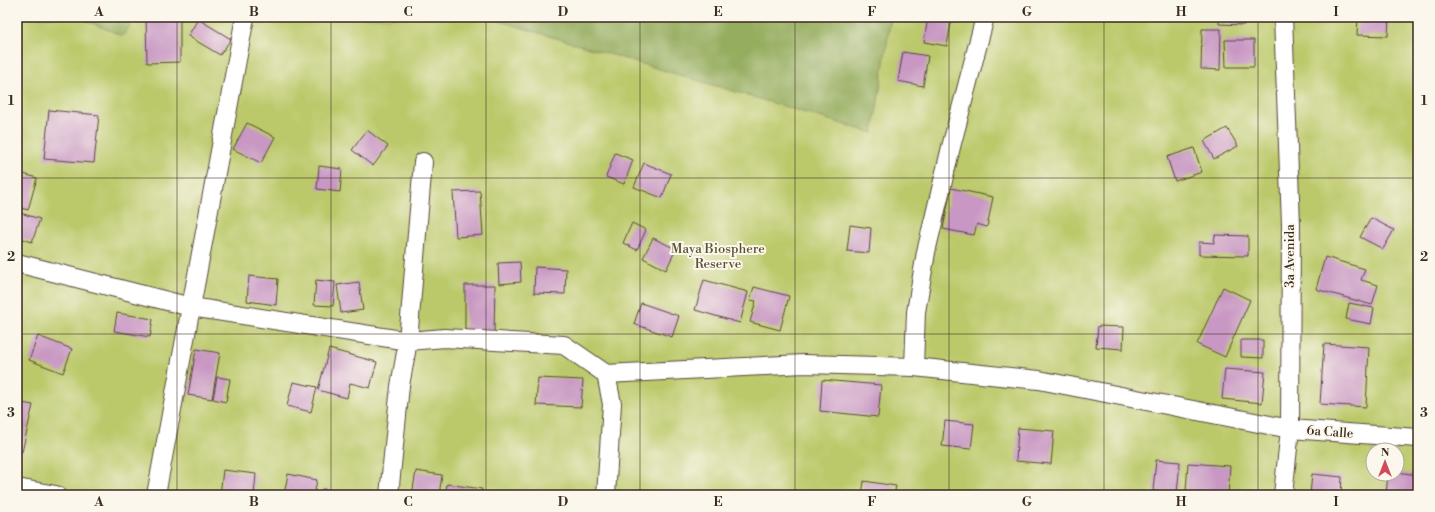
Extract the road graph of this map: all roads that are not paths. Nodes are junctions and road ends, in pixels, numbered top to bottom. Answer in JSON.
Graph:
{"nodes":[{"id":1,"x":245,"y":17,"type":"edge"},
{"id":2,"x":985,"y":17,"type":"edge"},
{"id":3,"x":1284,"y":17,"type":"edge"},
{"id":4,"x":423,"y":162,"type":"dead end"},
{"id":5,"x":17,"y":263,"type":"edge"},
{"id":6,"x":191,"y":307,"type":"junction"},
{"id":7,"x":408,"y":341,"type":"junction"},
{"id":8,"x":914,"y":367,"type":"junction"},
{"id":9,"x":606,"y":374,"type":"junction"},
{"id":10,"x":1290,"y":429,"type":"junction"},
{"id":11,"x":1418,"y":438,"type":"edge"},
{"id":12,"x":17,"y":488,"type":"edge"},
{"id":13,"x":56,"y":495,"type":"edge"},
{"id":14,"x":156,"y":495,"type":"edge"},
{"id":15,"x":389,"y":495,"type":"edge"},
{"id":16,"x":606,"y":495,"type":"edge"},
{"id":17,"x":1283,"y":495,"type":"edge"}],
"edges":[{"from":1,"to":6,"type":"street"},
{"from":2,"to":8,"type":"street"},
{"from":3,"to":10,"type":"street","name":"3a Avenida"},
{"from":4,"to":7,"type":"street"},
{"from":5,"to":6,"type":"street"},
{"from":6,"to":7,"type":"street"},
{"from":6,"to":14,"type":"street"},
{"from":7,"to":9,"type":"street"},
{"from":7,"to":15,"type":"street"},
{"from":8,"to":9,"type":"street","name":"6a Calle"},
{"from":8,"to":10,"type":"street","name":"6a Calle"},
{"from":9,"to":16,"type":"street"},
{"from":10,"to":11,"type":"street","name":"6a Calle"},
{"from":10,"to":17,"type":"street","name":"3a Avenida"},
{"from":12,"to":13,"type":"street"}]}
